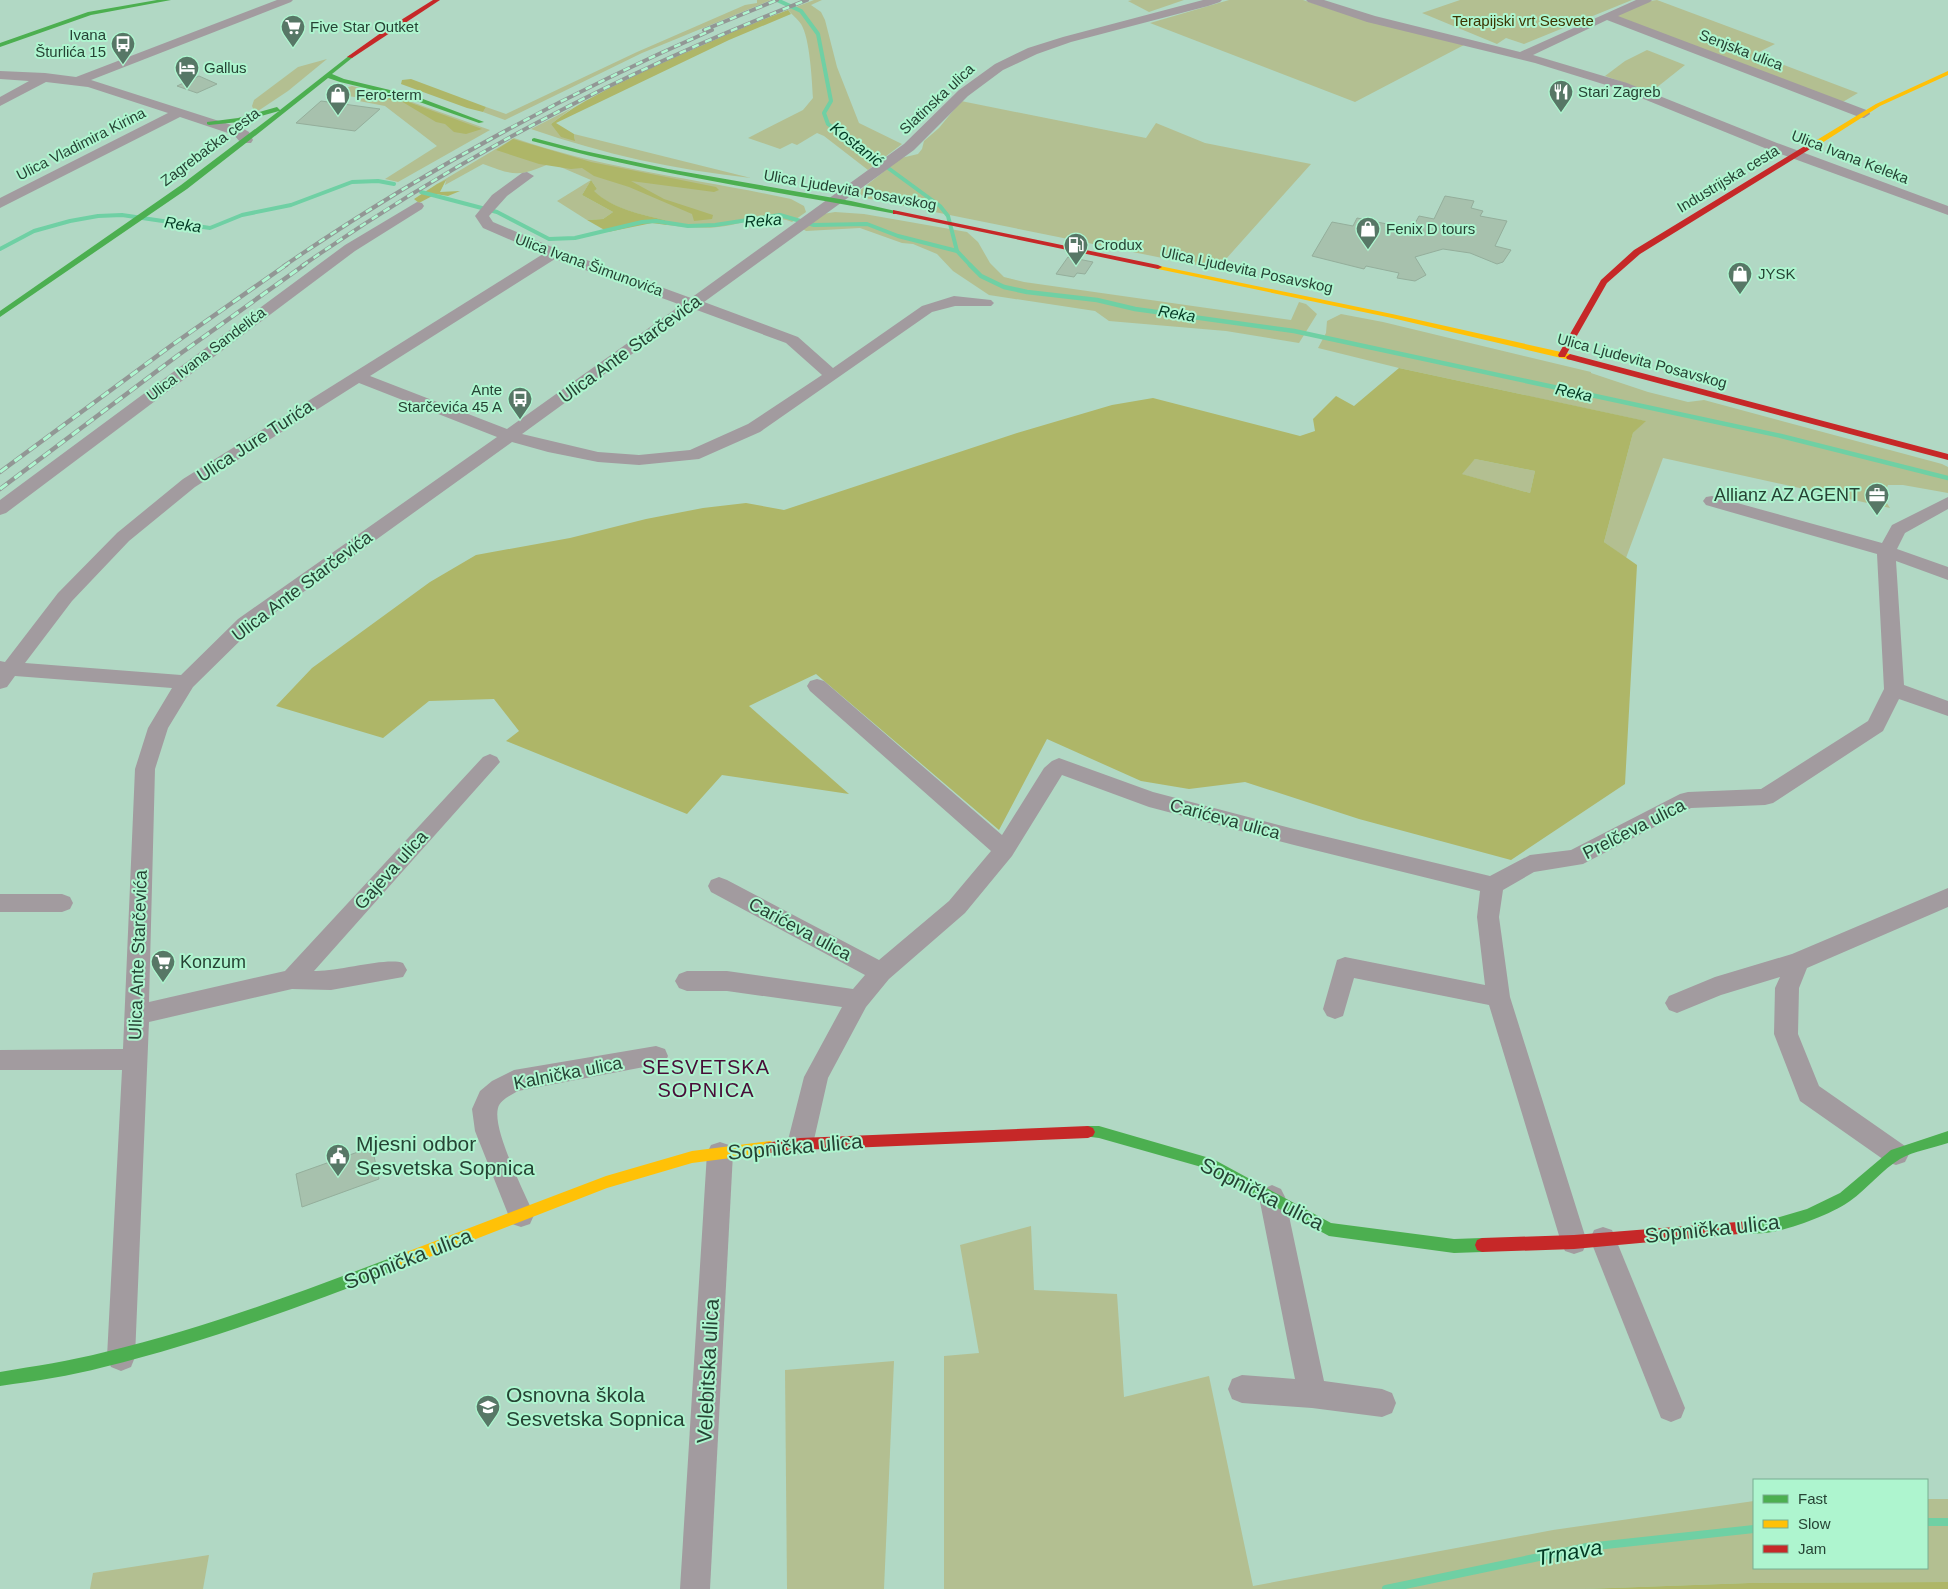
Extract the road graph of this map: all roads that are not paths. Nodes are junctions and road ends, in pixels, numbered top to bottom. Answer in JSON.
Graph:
{"nodes":[{"id":1,"x":168,"y":0,"type":"edge"},
{"id":2,"x":287,"y":0,"type":"edge"},
{"id":3,"x":437,"y":0,"type":"edge"},
{"id":4,"x":1216,"y":0,"type":"edge"},
{"id":5,"x":1312,"y":0,"type":"edge"},
{"id":6,"x":1646,"y":0,"type":"edge"},
{"id":7,"x":1607,"y":16,"type":"junction"},
{"id":8,"x":0,"y":45,"type":"edge"},
{"id":9,"x":1521,"y":56,"type":"junction"},
{"id":10,"x":356,"y":73,"type":"junction"},
{"id":11,"x":1948,"y":73,"type":"edge"},
{"id":12,"x":0,"y":75,"type":"edge"},
{"id":13,"x":328,"y":75,"type":"junction"},
{"id":14,"x":46,"y":77,"type":"junction"},
{"id":15,"x":78,"y":81,"type":"junction"},
{"id":16,"x":297,"y":100,"type":"junction"},
{"id":17,"x":0,"y":102,"type":"edge"},
{"id":18,"x":178,"y":113,"type":"junction"},
{"id":19,"x":1864,"y":114,"type":"junction"},
{"id":20,"x":481,"y":122,"type":"dead end"},
{"id":21,"x":209,"y":123,"type":"junction"},
{"id":22,"x":246,"y":140,"type":"junction"},
{"id":23,"x":534,"y":140,"type":"dead end"},
{"id":24,"x":1797,"y":155,"type":"junction"},
{"id":25,"x":527,"y":176,"type":"dead end"},
{"id":26,"x":834,"y":201,"type":"junction"},
{"id":27,"x":0,"y":204,"type":"edge"},
{"id":28,"x":417,"y":206,"type":"dead end"},
{"id":29,"x":1948,"y":211,"type":"edge"},
{"id":30,"x":554,"y":253,"type":"junction"},
{"id":31,"x":693,"y":303,"type":"junction"},
{"id":32,"x":986,"y":303,"type":"dead end"},
{"id":33,"x":0,"y":315,"type":"edge"},
{"id":34,"x":1562,"y":355,"type":"junction"},
{"id":35,"x":356,"y":376,"type":"junction"},
{"id":36,"x":832,"y":376,"type":"junction"},
{"id":37,"x":509,"y":436,"type":"junction"},
{"id":38,"x":1948,"y":457,"type":"edge"},
{"id":39,"x":1712,"y":501,"type":"dead end"},
{"id":40,"x":1948,"y":502,"type":"edge"},
{"id":41,"x":0,"y":509,"type":"edge"},
{"id":42,"x":1886,"y":552,"type":"junction"},
{"id":43,"x":1948,"y":574,"type":"edge"},
{"id":44,"x":3,"y":673,"type":"edge"},
{"id":45,"x":186,"y":682,"type":"junction"},
{"id":46,"x":817,"y":686,"type":"dead end"},
{"id":47,"x":1894,"y":689,"type":"junction"},
{"id":48,"x":1948,"y":709,"type":"edge"},
{"id":49,"x":490,"y":762,"type":"dead end"},
{"id":50,"x":1004,"y":850,"type":"junction"},
{"id":51,"x":1492,"y":885,"type":"junction"},
{"id":52,"x":719,"y":886,"type":"dead end"},
{"id":53,"x":1948,"y":898,"type":"edge"},
{"id":54,"x":0,"y":903,"type":"edge"},
{"id":55,"x":62,"y":903,"type":"dead end"},
{"id":56,"x":1798,"y":962,"type":"junction"},
{"id":57,"x":395,"y":970,"type":"dead end"},
{"id":58,"x":881,"y":972,"type":"junction"},
{"id":59,"x":292,"y":979,"type":"junction"},
{"id":60,"x":687,"y":981,"type":"dead end"},
{"id":61,"x":1498,"y":997,"type":"junction"},
{"id":62,"x":858,"y":1000,"type":"junction"},
{"id":63,"x":1677,"y":1003,"type":"dead end"},
{"id":64,"x":1335,"y":1009,"type":"dead end"},
{"id":65,"x":137,"y":1015,"type":"junction"},
{"id":66,"x":656,"y":1056,"type":"dead end"},
{"id":67,"x":134,"y":1059,"type":"junction"},
{"id":68,"x":0,"y":1060,"type":"edge"},
{"id":69,"x":1948,"y":1137,"type":"edge"},
{"id":70,"x":800,"y":1144,"type":"junction"},
{"id":71,"x":720,"y":1153,"type":"junction"},
{"id":72,"x":1896,"y":1154,"type":"junction"},
{"id":73,"x":1272,"y":1197,"type":"junction"},
{"id":74,"x":521,"y":1215,"type":"junction"},
{"id":75,"x":1603,"y":1239,"type":"junction"},
{"id":76,"x":1574,"y":1242,"type":"junction"},
{"id":77,"x":121,"y":1357,"type":"junction"},
{"id":78,"x":0,"y":1379,"type":"edge"},
{"id":79,"x":1242,"y":1389,"type":"dead end"},
{"id":80,"x":1312,"y":1394,"type":"junction"},
{"id":81,"x":1382,"y":1403,"type":"dead end"},
{"id":82,"x":1671,"y":1408,"type":"dead end"},
{"id":83,"x":695,"y":1589,"type":"edge"}],
"edges":[{"from":1,"to":8,"type":"main road"},
{"from":2,"to":15,"type":"street"},
{"from":3,"to":10,"type":"main road","name":"Zagrebačka cesta"},
{"from":4,"to":26,"type":"street","name":"Slatinska ulica"},
{"from":5,"to":9,"type":"street","name":"Ulica Ivana Keleka"},
{"from":6,"to":7,"type":"street"},
{"from":7,"to":9,"type":"street"},
{"from":7,"to":19,"type":"street","name":"Senjska ulica"},
{"from":9,"to":24,"type":"street","name":"Ulica Ivana Keleka"},
{"from":10,"to":13,"type":"main road","name":"Zagrebačka cesta"},
{"from":10,"to":13,"type":"main road"},
{"from":10,"to":16,"type":"main road"},
{"from":10,"to":20,"type":"main road"},
{"from":11,"to":19,"type":"main road","name":"Industrijska cesta"},
{"from":12,"to":14,"type":"street"},
{"from":13,"to":16,"type":"main road","name":"Zagrebačka cesta"},
{"from":14,"to":15,"type":"street"},
{"from":14,"to":17,"type":"street"},
{"from":15,"to":18,"type":"street"},
{"from":16,"to":21,"type":"main road"},
{"from":16,"to":22,"type":"main road","name":"Zagrebačka cesta"},
{"from":18,"to":21,"type":"street"},
{"from":18,"to":27,"type":"street","name":"Ulica Vladimira Kirina"},
{"from":19,"to":24,"type":"main road","name":"Industrijska cesta"},
{"from":21,"to":22,"type":"street"},
{"from":22,"to":33,"type":"main road","name":"Zagrebačka cesta"},
{"from":23,"to":26,"type":"main road","name":"Ulica Ljudevita Posavskog"},
{"from":24,"to":29,"type":"street","name":"Ulica Ivana Keleka"},
{"from":24,"to":34,"type":"main road","name":"Industrijska cesta"},
{"from":25,"to":30,"type":"street","name":"Ulica Ivana Šimunovića"},
{"from":26,"to":31,"type":"street","name":"Ulica Ante Starčevića"},
{"from":26,"to":34,"type":"main road","name":"Ulica Ljudevita Posavskog"},
{"from":28,"to":41,"type":"street","name":"Ulica Ivana Sandelića"},
{"from":30,"to":31,"type":"street","name":"Ulica Ivana Šimunovića"},
{"from":30,"to":35,"type":"street","name":"Ulica Jure Turića"},
{"from":31,"to":36,"type":"street","name":"Ulica Ivana Šimunovića"},
{"from":31,"to":37,"type":"street","name":"Ulica Ante Starčevića"},
{"from":32,"to":36,"type":"street"},
{"from":34,"to":38,"type":"main road","name":"Ulica Ljudevita Posavskog"},
{"from":35,"to":37,"type":"street"},
{"from":35,"to":44,"type":"street","name":"Ulica Jure Turića"},
{"from":36,"to":37,"type":"street"},
{"from":37,"to":45,"type":"street","name":"Ulica Ante Starčevića"},
{"from":39,"to":42,"type":"street"},
{"from":40,"to":42,"type":"street"},
{"from":42,"to":43,"type":"street"},
{"from":42,"to":47,"type":"street","name":"Prelčeva ulica"},
{"from":44,"to":45,"type":"street"},
{"from":45,"to":65,"type":"street","name":"Ulica Ante Starčevića"},
{"from":46,"to":50,"type":"street"},
{"from":47,"to":48,"type":"street"},
{"from":47,"to":51,"type":"street","name":"Prelčeva ulica"},
{"from":49,"to":59,"type":"street","name":"Gajeva ulica"},
{"from":50,"to":51,"type":"street","name":"Carićeva ulica"},
{"from":50,"to":58,"type":"street","name":"Carićeva ulica"},
{"from":51,"to":61,"type":"street"},
{"from":52,"to":58,"type":"street","name":"Carićeva ulica"},
{"from":53,"to":56,"type":"street"},
{"from":54,"to":55,"type":"street"},
{"from":56,"to":63,"type":"street"},
{"from":56,"to":72,"type":"street"},
{"from":57,"to":59,"type":"street"},
{"from":58,"to":62,"type":"street","name":"Carićeva ulica"},
{"from":59,"to":65,"type":"street"},
{"from":60,"to":62,"type":"street"},
{"from":61,"to":64,"type":"street"},
{"from":61,"to":76,"type":"street"},
{"from":62,"to":70,"type":"street","name":"Carićeva ulica"},
{"from":65,"to":67,"type":"street","name":"Ulica Ante Starčevića"},
{"from":66,"to":74,"type":"street","name":"Kalnička ulica"},
{"from":67,"to":68,"type":"street"},
{"from":67,"to":77,"type":"street","name":"Ulica Ante Starčevića"},
{"from":69,"to":72,"type":"main road","name":"Sopnička ulica"},
{"from":70,"to":71,"type":"main road","name":"Sopnička ulica"},
{"from":70,"to":73,"type":"main road","name":"Sopnička ulica"},
{"from":71,"to":74,"type":"main road","name":"Sopnička ulica"},
{"from":71,"to":83,"type":"street","name":"Velebitska ulica"},
{"from":72,"to":75,"type":"main road","name":"Sopnička ulica"},
{"from":73,"to":76,"type":"main road","name":"Sopnička ulica"},
{"from":73,"to":80,"type":"street"},
{"from":74,"to":77,"type":"main road","name":"Sopnička ulica"},
{"from":75,"to":76,"type":"main road","name":"Sopnička ulica"},
{"from":75,"to":82,"type":"street"},
{"from":77,"to":78,"type":"main road","name":"Sopnička ulica"},
{"from":79,"to":80,"type":"street"},
{"from":80,"to":81,"type":"street"}]}
